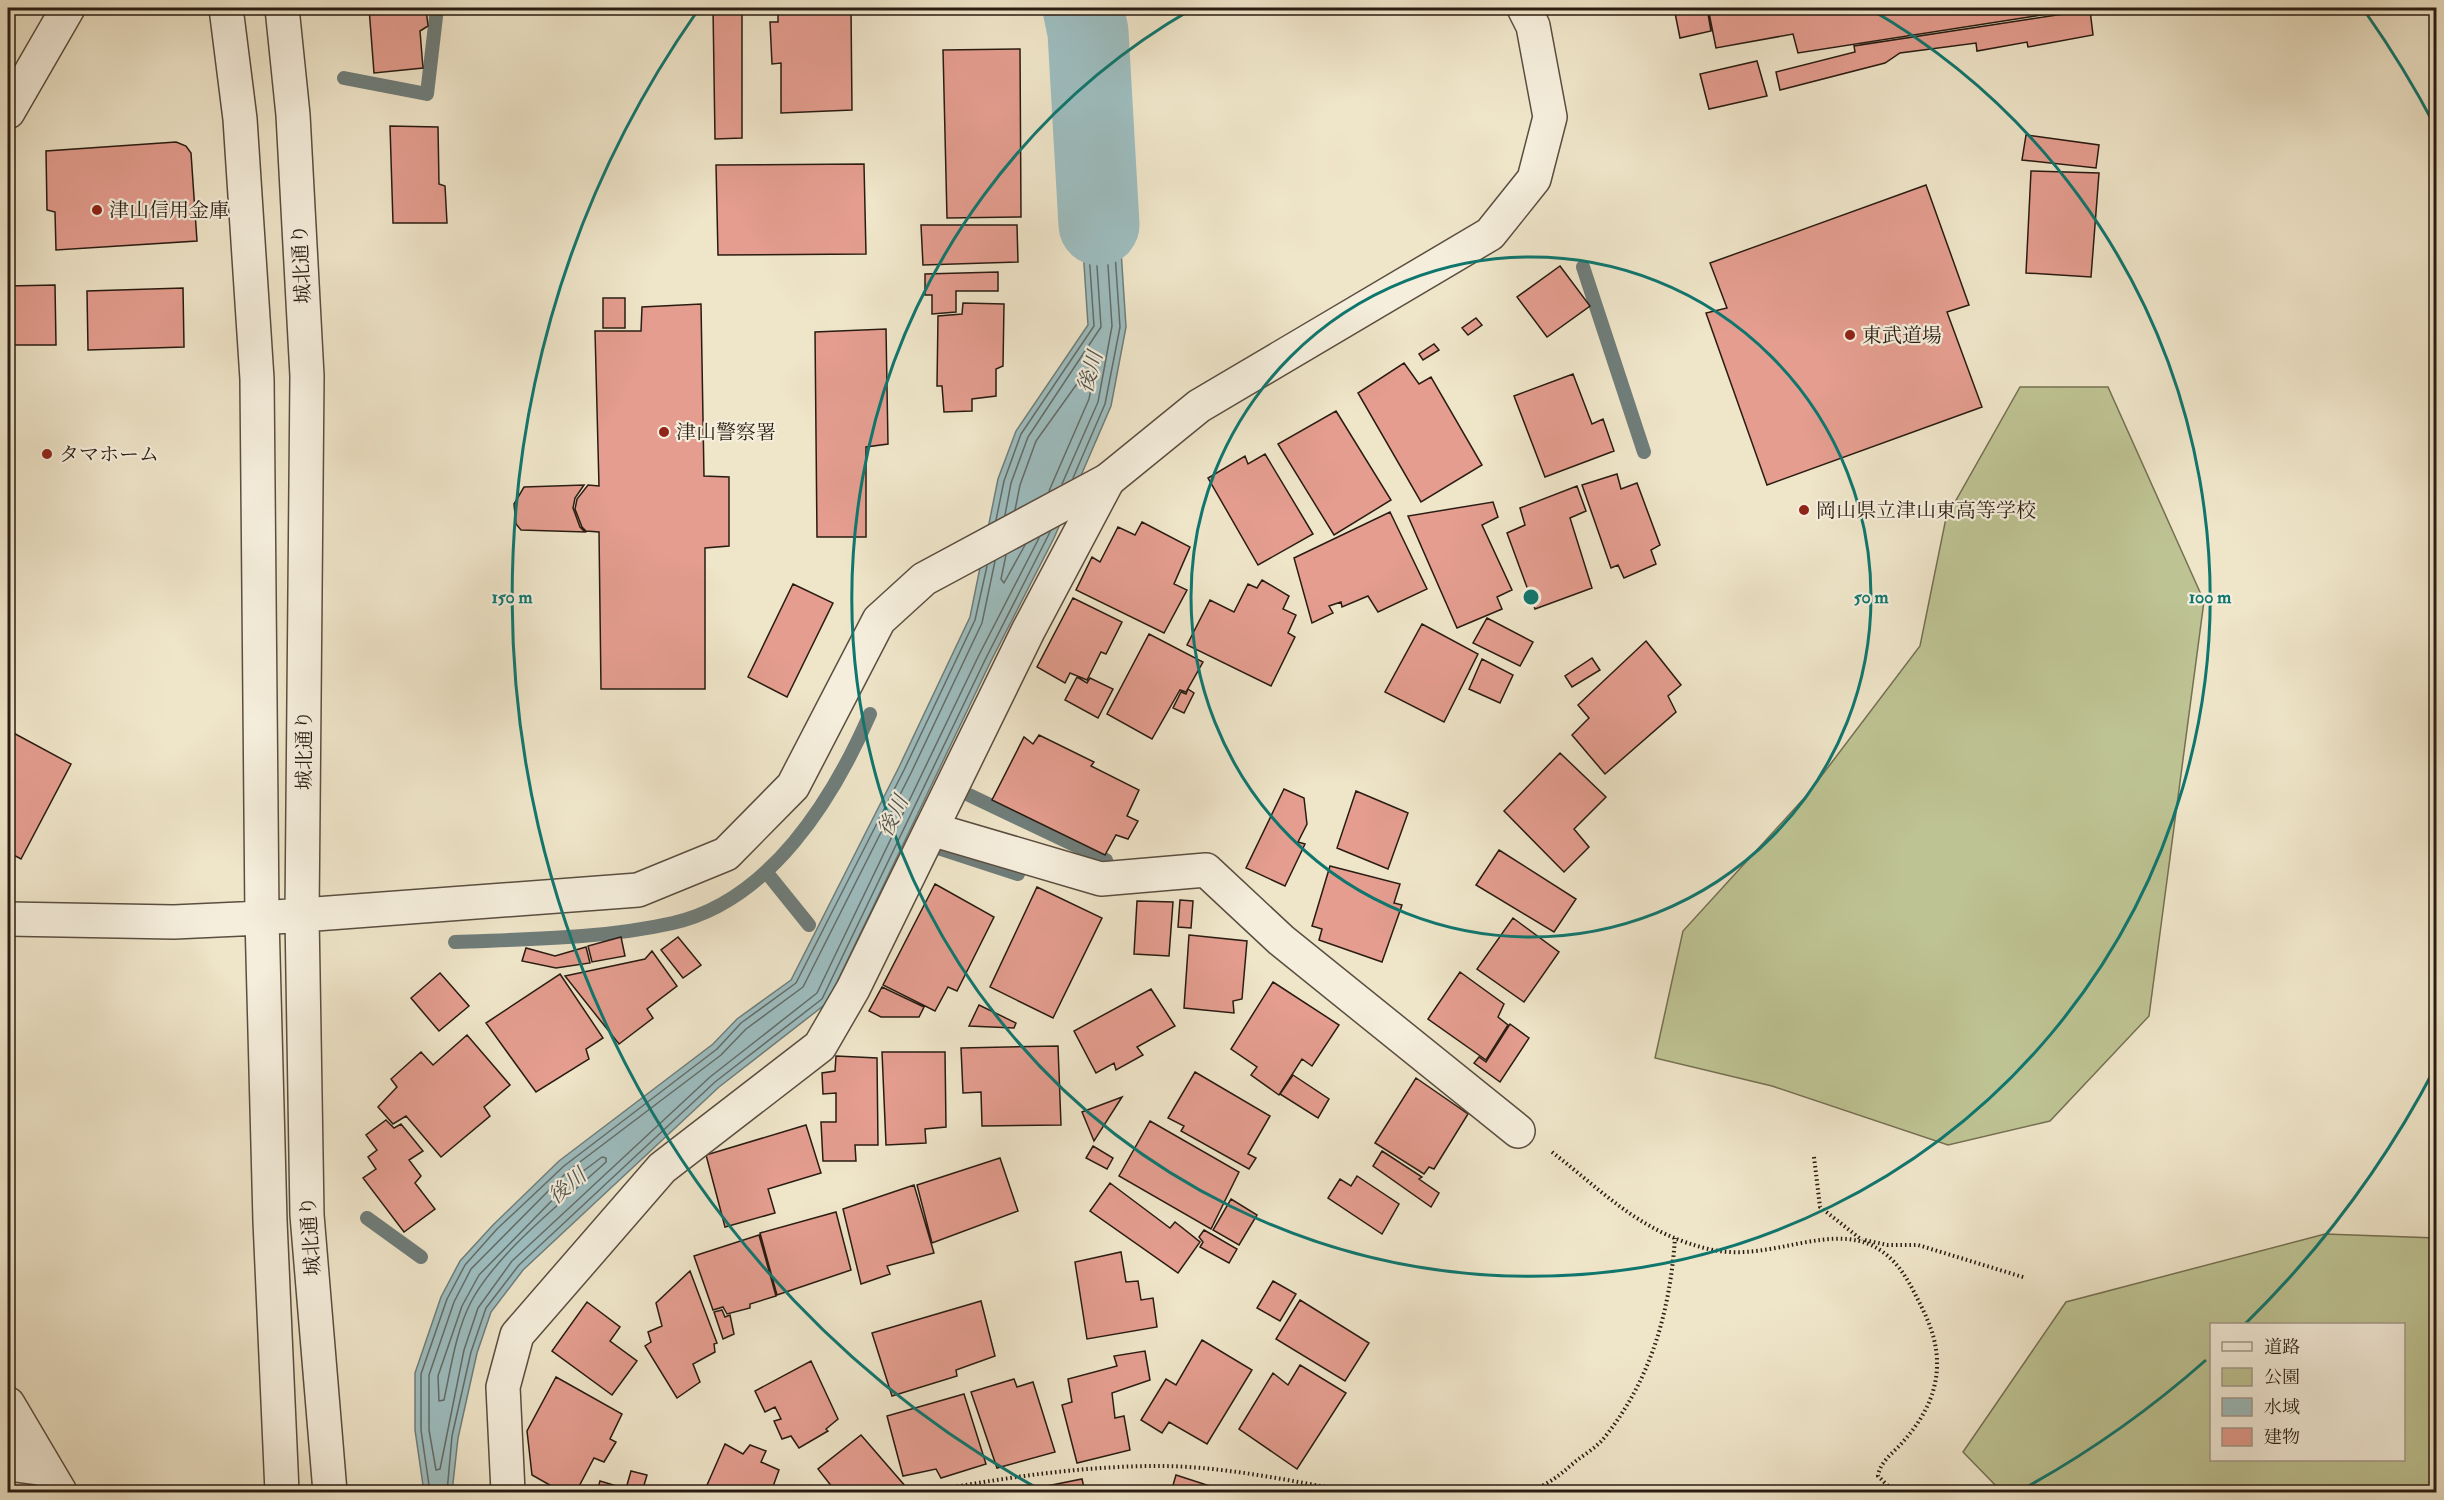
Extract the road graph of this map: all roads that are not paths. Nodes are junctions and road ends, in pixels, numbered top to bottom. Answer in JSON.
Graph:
{"nodes":[{"id":1,"x":68,"y":8,"type":"edge"},
{"id":2,"x":226,"y":8,"type":"edge"},
{"id":3,"x":282,"y":8,"type":"edge"},
{"id":4,"x":1524,"y":8,"type":"edge"},
{"id":5,"x":8,"y":112,"type":"edge"},
{"id":6,"x":1108,"y":480,"type":"junction"},
{"id":7,"x":931,"y":829,"type":"junction"},
{"id":8,"x":302,"y":915,"type":"junction"},
{"id":9,"x":262,"y":918,"type":"junction"},
{"id":10,"x":8,"y":919,"type":"edge"},
{"id":11,"x":1518,"y":1131,"type":"road end"},
{"id":12,"x":8,"y":1404,"type":"edge"},
{"id":13,"x":8,"y":1464,"type":"edge"},
{"id":14,"x":53,"y":1481,"type":"edge"},
{"id":15,"x":282,"y":1492,"type":"edge"},
{"id":16,"x":330,"y":1492,"type":"edge"},
{"id":17,"x":508,"y":1492,"type":"edge"}],
"edges":[{"from":1,"to":5,"type":"street"},
{"from":2,"to":9,"type":"street","name":"城北通り"},
{"from":3,"to":8,"type":"street","name":"城北通り"},
{"from":4,"to":6,"type":"street"},
{"from":6,"to":7,"type":"street"},
{"from":6,"to":8,"type":"street"},
{"from":7,"to":11,"type":"street"},
{"from":7,"to":17,"type":"street"},
{"from":8,"to":9,"type":"street"},
{"from":8,"to":16,"type":"street","name":"城北通り"},
{"from":9,"to":10,"type":"street"},
{"from":9,"to":15,"type":"street","name":"城北通り"},
{"from":12,"to":14,"type":"street"},
{"from":13,"to":14,"type":"street"}]}
